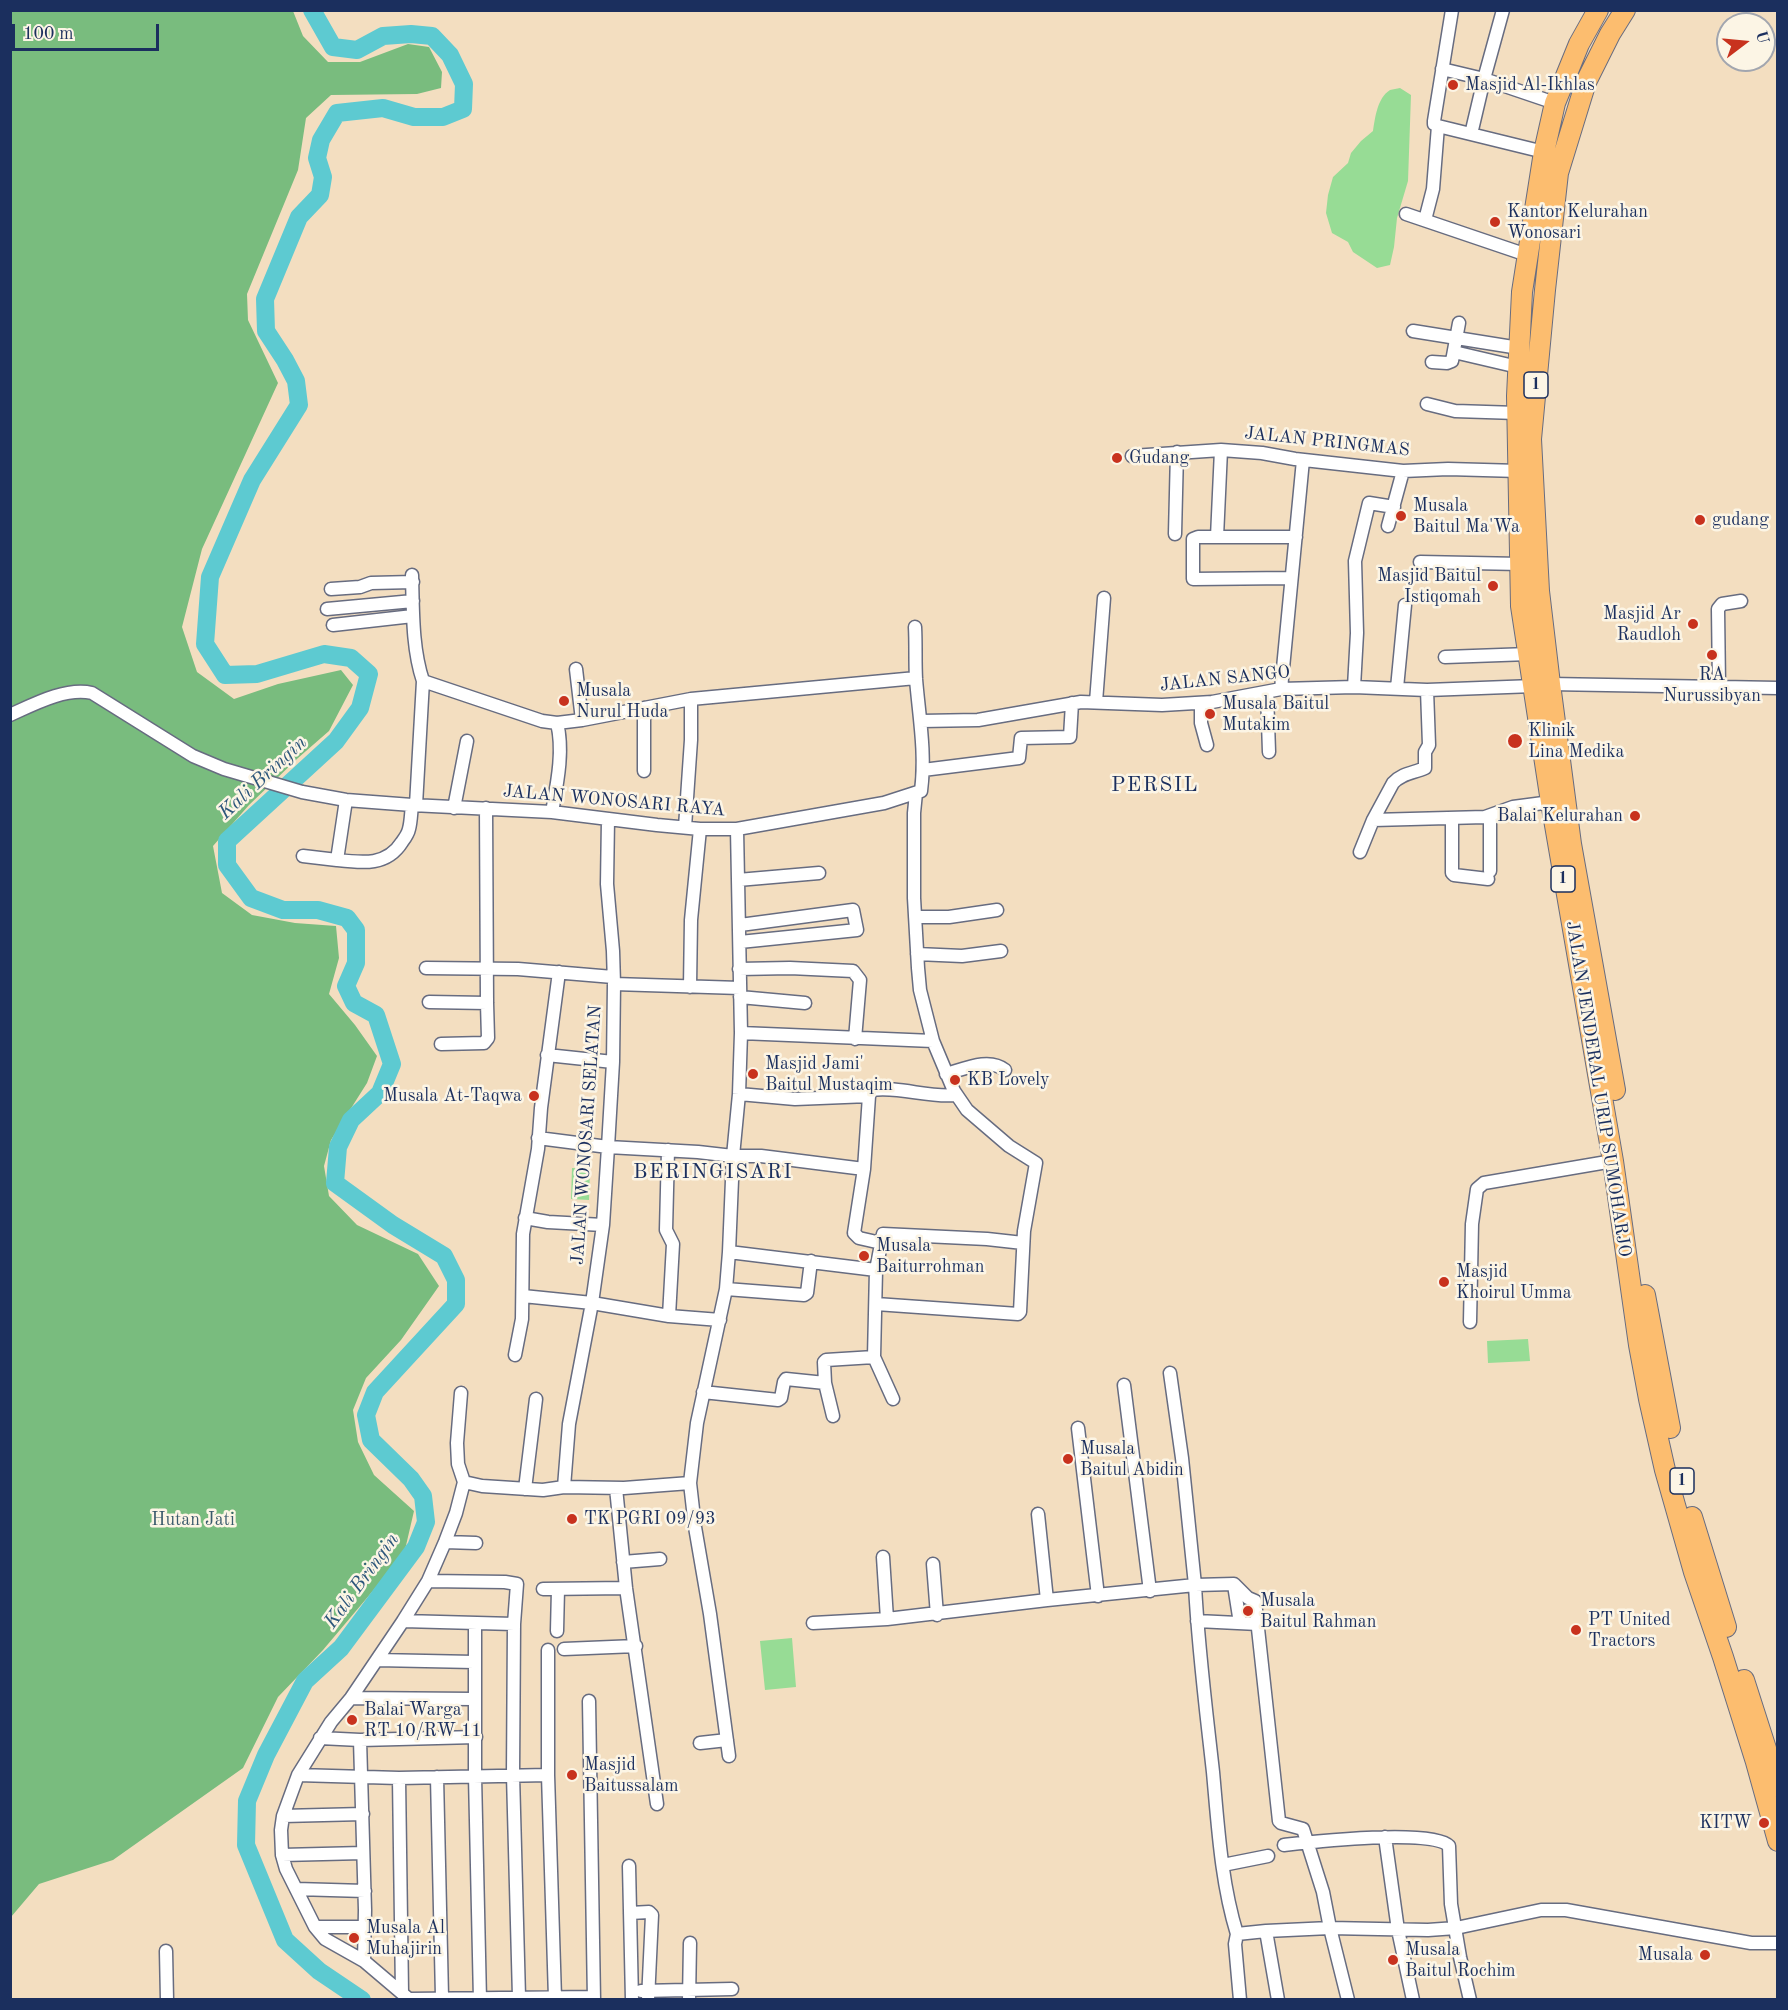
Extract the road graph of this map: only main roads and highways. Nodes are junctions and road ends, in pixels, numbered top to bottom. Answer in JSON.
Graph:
{"nodes":[{"id":1,"x":1598,"y":10,"type":"edge"},
{"id":2,"x":1625,"y":10,"type":"edge"},
{"id":3,"x":1542,"y":685,"type":"junction"},
{"id":4,"x":1775,"y":1766,"type":"edge"},
{"id":5,"x":1778,"y":1786,"type":"edge"},
{"id":6,"x":1778,"y":1841,"type":"edge"}],
"edges":[{"from":1,"to":3,"type":"highway","name":"JALAN JENDERAL URIP SUMOHARJO","number":"1"},
{"from":2,"to":3,"type":"highway","name":"JALAN JENDERAL URIP SUMOHARJO","number":"1"},
{"from":3,"to":4,"type":"highway","name":"JALAN JENDERAL URIP SUMOHARJO","number":"1"},
{"from":3,"to":6,"type":"highway","name":"JALAN JENDERAL URIP SUMOHARJO","number":"1"},
{"from":4,"to":5,"type":"highway","name":"JALAN JENDERAL URIP SUMOHARJO","number":"1"}]}
